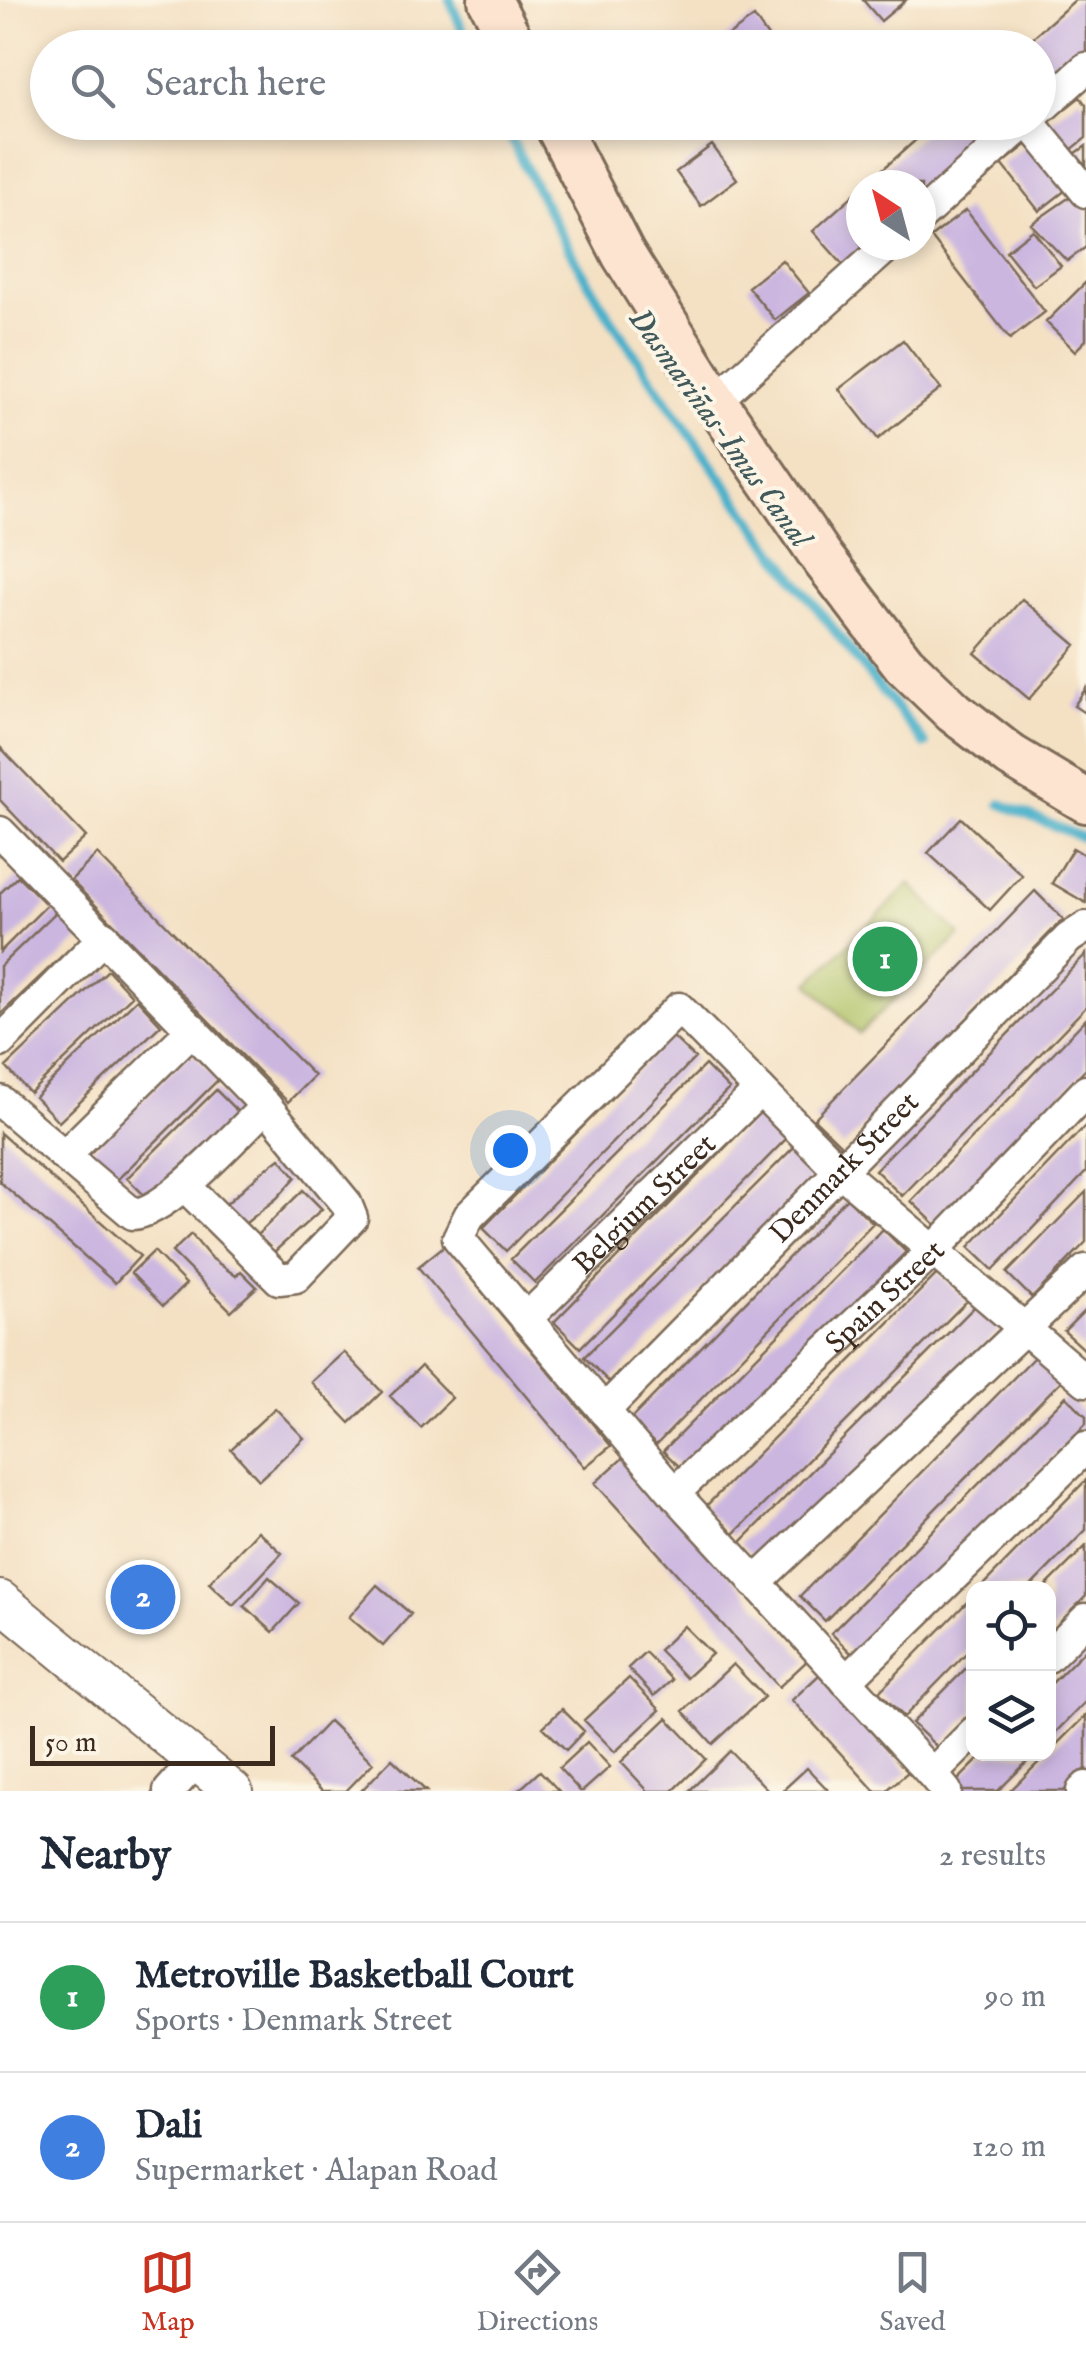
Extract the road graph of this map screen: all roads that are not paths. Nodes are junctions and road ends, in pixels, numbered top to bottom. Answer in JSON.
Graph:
{"nodes":[{"id":1,"x":490,"y":0,"type":"edge"},
{"id":2,"x":506,"y":30,"type":"edge"},
{"id":3,"x":1086,"y":68,"type":"edge"},
{"id":4,"x":1056,"y":94,"type":"edge"},
{"id":5,"x":564,"y":140,"type":"edge"},
{"id":6,"x":1007,"y":140,"type":"edge"},
{"id":7,"x":1042,"y":140,"type":"edge"},
{"id":8,"x":1086,"y":192,"type":"edge"},
{"id":9,"x":936,"y":203,"type":"edge"},
{"id":10,"x":872,"y":260,"type":"edge"},
{"id":11,"x":715,"y":402,"type":"junction"},
{"id":12,"x":1085,"y":796,"type":"edge"},
{"id":13,"x":7,"y":853,"type":"edge"},
{"id":14,"x":1086,"y":927,"type":"edge"},
{"id":15,"x":104,"y":937,"type":"junction"},
{"id":16,"x":193,"y":1029,"type":"junction"},
{"id":17,"x":0,"y":1042,"type":"edge"},
{"id":18,"x":760,"y":1090,"type":"junction"},
{"id":19,"x":1086,"y":1091,"type":"edge"},
{"id":20,"x":0,"y":1101,"type":"edge"},
{"id":21,"x":266,"y":1106,"type":"junction"},
{"id":22,"x":64,"y":1156,"type":"junction"},
{"id":23,"x":840,"y":1171,"type":"junction"},
{"id":24,"x":184,"y":1185,"type":"junction"},
{"id":25,"x":933,"y":1250,"type":"junction"},
{"id":26,"x":1086,"y":1270,"type":"edge"},
{"id":27,"x":526,"y":1319,"type":"junction"},
{"id":28,"x":1024,"y":1328,"type":"junction"},
{"id":29,"x":1086,"y":1381,"type":"edge"},
{"id":30,"x":604,"y":1412,"type":"junction"},
{"id":31,"x":1086,"y":1448,"type":"edge"},
{"id":32,"x":674,"y":1493,"type":"junction"},
{"id":33,"x":755,"y":1583,"type":"junction"},
{"id":34,"x":0,"y":1600,"type":"edge"},
{"id":35,"x":1086,"y":1619,"type":"edge"},
{"id":36,"x":1056,"y":1648,"type":"edge"},
{"id":37,"x":846,"y":1681,"type":"junction"},
{"id":38,"x":966,"y":1743,"type":"edge"},
{"id":39,"x":196,"y":1761,"type":"junction"},
{"id":40,"x":939,"y":1782,"type":"edge"},
{"id":41,"x":169,"y":1791,"type":"edge"},
{"id":42,"x":233,"y":1791,"type":"edge"}],
"edges":[{"from":1,"to":2,"type":"main road"},
{"from":3,"to":4,"type":"street"},
{"from":5,"to":11,"type":"main road"},
{"from":6,"to":9,"type":"street"},
{"from":7,"to":8,"type":"street"},
{"from":10,"to":11,"type":"street"},
{"from":11,"to":12,"type":"main road"},
{"from":13,"to":15,"type":"street"},
{"from":14,"to":23,"type":"street","name":"Denmark Street"},
{"from":15,"to":16,"type":"street"},
{"from":15,"to":17,"type":"street"},
{"from":16,"to":21,"type":"street"},
{"from":16,"to":22,"type":"street"},
{"from":18,"to":23,"type":"street"},
{"from":18,"to":27,"type":"street","name":"Belgium Street"},
{"from":18,"to":27,"type":"street"},
{"from":19,"to":25,"type":"street","name":"Spain Street"},
{"from":20,"to":22,"type":"street"},
{"from":21,"to":24,"type":"street"},
{"from":21,"to":24,"type":"street"},
{"from":22,"to":24,"type":"street"},
{"from":23,"to":25,"type":"street"},
{"from":23,"to":30,"type":"street","name":"Denmark Street"},
{"from":25,"to":28,"type":"street"},
{"from":25,"to":32,"type":"street","name":"Spain Street"},
{"from":26,"to":28,"type":"street"},
{"from":27,"to":30,"type":"street"},
{"from":28,"to":29,"type":"street"},
{"from":28,"to":33,"type":"street"},
{"from":30,"to":32,"type":"street"},
{"from":31,"to":37,"type":"street"},
{"from":32,"to":33,"type":"street"},
{"from":33,"to":37,"type":"street"},
{"from":34,"to":39,"type":"street"},
{"from":35,"to":36,"type":"street"},
{"from":37,"to":40,"type":"street"},
{"from":38,"to":40,"type":"street"},
{"from":39,"to":41,"type":"street"},
{"from":39,"to":42,"type":"street"}]}
